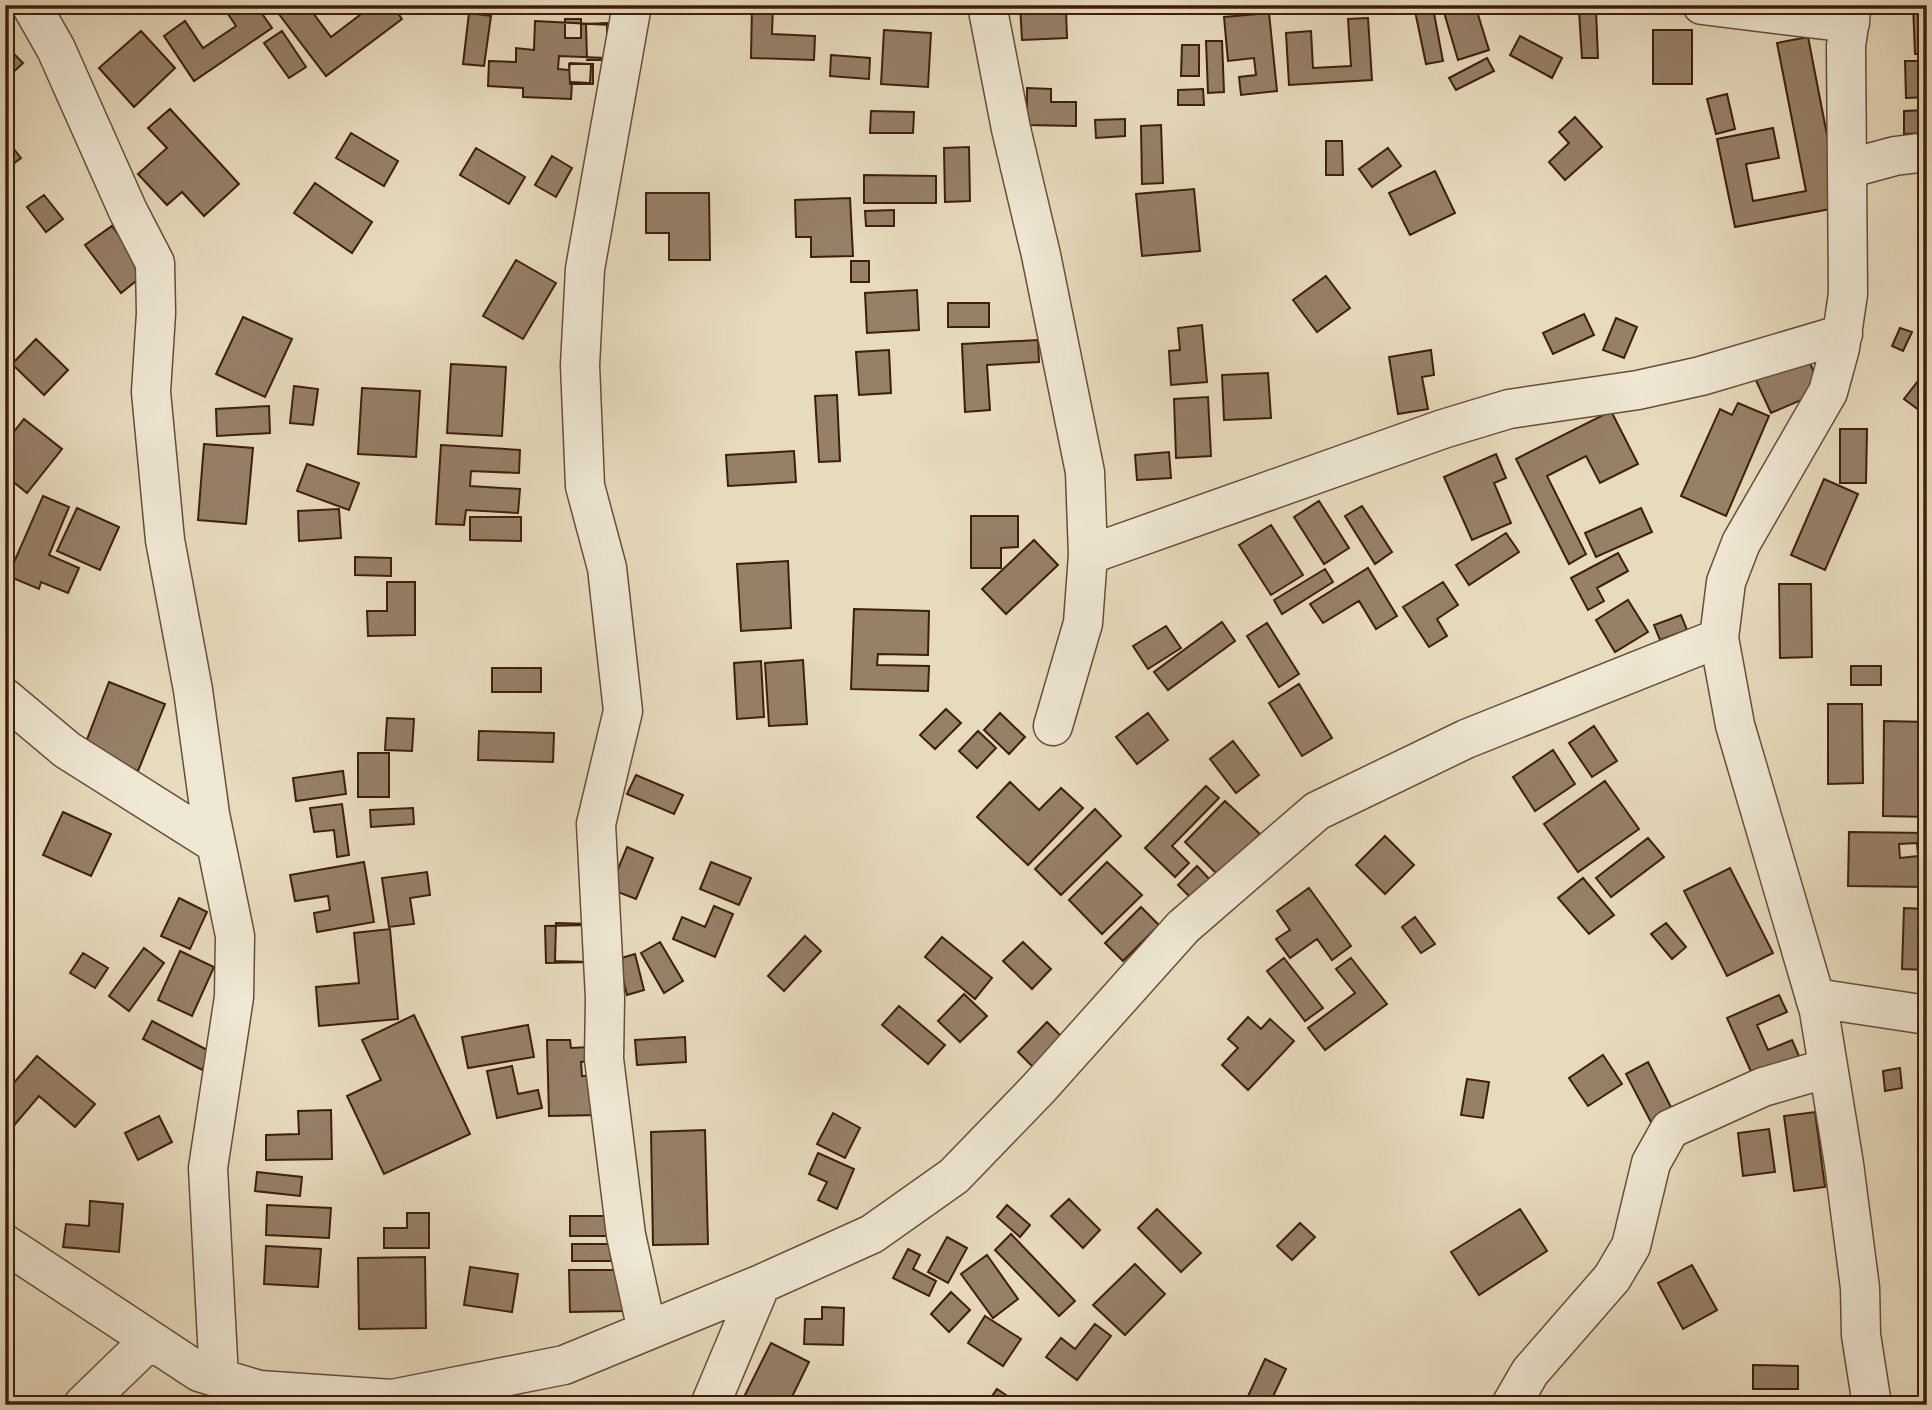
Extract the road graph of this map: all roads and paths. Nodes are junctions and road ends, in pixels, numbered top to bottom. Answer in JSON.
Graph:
{"nodes":[{"id":1,"x":31,"y":5,"type":"edge"},
{"id":2,"x":632,"y":5,"type":"edge"},
{"id":3,"x":987,"y":5,"type":"edge"},
{"id":4,"x":1702,"y":5,"type":"edge"},
{"id":5,"x":1851,"y":14,"type":"edge"},
{"id":6,"x":1927,"y":152,"type":"edge"},
{"id":7,"x":1847,"y":169,"type":"junction"},
{"id":8,"x":1843,"y":334,"type":"junction"},
{"id":9,"x":1088,"y":555,"type":"junction"},
{"id":10,"x":1719,"y":638,"type":"junction"},
{"id":11,"x":5,"y":698,"type":"edge"},
{"id":12,"x":1053,"y":726,"type":"dead end"},
{"id":13,"x":216,"y":844,"type":"junction"},
{"id":14,"x":1815,"y":998,"type":"junction"},
{"id":15,"x":1927,"y":1015,"type":"edge"},
{"id":16,"x":1828,"y":1068,"type":"junction"},
{"id":17,"x":5,"y":1244,"type":"edge"},
{"id":18,"x":761,"y":1284,"type":"junction"},
{"id":19,"x":647,"y":1331,"type":"junction"},
{"id":20,"x":149,"y":1340,"type":"junction"},
{"id":21,"x":219,"y":1378,"type":"junction"},
{"id":22,"x":83,"y":1405,"type":"edge"},
{"id":23,"x":710,"y":1405,"type":"edge"},
{"id":24,"x":1511,"y":1405,"type":"edge"},
{"id":25,"x":1872,"y":1405,"type":"edge"}],
"edges":[{"from":1,"to":13,"type":"street"},
{"from":2,"to":19,"type":"street"},
{"from":3,"to":9,"type":"street"},
{"from":4,"to":5,"type":"street"},
{"from":5,"to":7,"type":"street"},
{"from":6,"to":7,"type":"street"},
{"from":7,"to":8,"type":"street"},
{"from":8,"to":9,"type":"street"},
{"from":8,"to":10,"type":"street"},
{"from":9,"to":12,"type":"street"},
{"from":10,"to":14,"type":"street"},
{"from":10,"to":18,"type":"street"},
{"from":11,"to":13,"type":"street"},
{"from":13,"to":21,"type":"street"},
{"from":14,"to":15,"type":"street"},
{"from":14,"to":16,"type":"street"},
{"from":16,"to":24,"type":"street"},
{"from":16,"to":25,"type":"street"},
{"from":17,"to":20,"type":"street"},
{"from":18,"to":19,"type":"street"},
{"from":18,"to":23,"type":"street"},
{"from":19,"to":21,"type":"street"},
{"from":20,"to":21,"type":"street"},
{"from":20,"to":22,"type":"street"}]}
